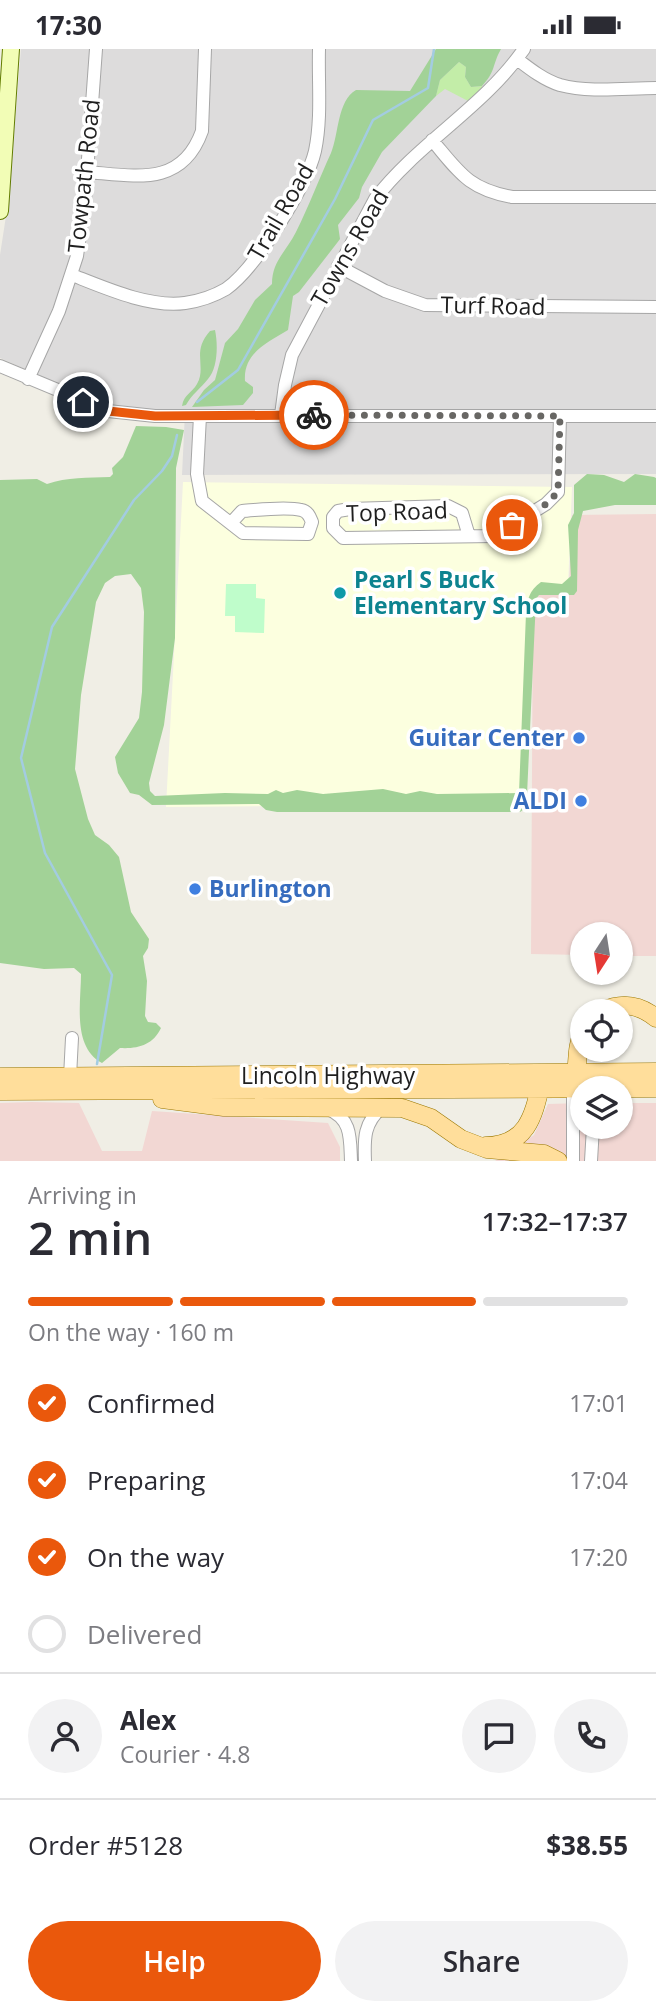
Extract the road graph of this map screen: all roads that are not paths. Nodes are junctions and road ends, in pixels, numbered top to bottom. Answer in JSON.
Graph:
{"nodes":[{"id":1,"x":11,"y":49,"type":"edge"},
{"id":2,"x":96,"y":49,"type":"edge"},
{"id":3,"x":205,"y":49,"type":"edge"},
{"id":4,"x":319,"y":49,"type":"edge"},
{"id":5,"x":520,"y":54,"type":"edge"},
{"id":6,"x":656,"y":89,"type":"edge"},
{"id":7,"x":432,"y":140,"type":"junction"},
{"id":8,"x":88,"y":172,"type":"junction"},
{"id":9,"x":656,"y":197,"type":"edge"},
{"id":10,"x":0,"y":211,"type":"edge"},
{"id":11,"x":338,"y":265,"type":"junction"},
{"id":12,"x":72,"y":275,"type":"junction"},
{"id":13,"x":656,"y":307,"type":"edge"},
{"id":14,"x":0,"y":366,"type":"edge"},
{"id":15,"x":28,"y":379,"type":"junction"},
{"id":16,"x":281,"y":415,"type":"junction"},
{"id":17,"x":200,"y":416,"type":"junction"},
{"id":18,"x":560,"y":416,"type":"junction"},
{"id":19,"x":656,"y":416,"type":"edge"},
{"id":20,"x":231,"y":523,"type":"junction"},
{"id":21,"x":470,"y":536,"type":"junction"},
{"id":22,"x":633,"y":1005,"type":"edge"},
{"id":23,"x":656,"y":1018,"type":"edge"},
{"id":24,"x":72,"y":1038,"type":"dead end"},
{"id":25,"x":656,"y":1072,"type":"edge"},
{"id":26,"x":620,"y":1076,"type":"edge"},
{"id":27,"x":0,"y":1077,"type":"edge"},
{"id":28,"x":71,"y":1077,"type":"junction"},
{"id":29,"x":541,"y":1081,"type":"junction"},
{"id":30,"x":570,"y":1081,"type":"edge"},
{"id":31,"x":97,"y":1084,"type":"junction"},
{"id":32,"x":0,"y":1091,"type":"edge"},
{"id":33,"x":323,"y":1107,"type":"junction"},
{"id":34,"x":382,"y":1107,"type":"junction"},
{"id":35,"x":574,"y":1139,"type":"edge"},
{"id":36,"x":592,"y":1139,"type":"edge"},
{"id":37,"x":474,"y":1144,"type":"junction"},
{"id":38,"x":351,"y":1161,"type":"edge"},
{"id":39,"x":365,"y":1161,"type":"edge"},
{"id":40,"x":558,"y":1161,"type":"edge"},
{"id":41,"x":573,"y":1161,"type":"edge"},
{"id":42,"x":591,"y":1161,"type":"edge"}],
"edges":[{"from":1,"to":10,"type":"main road"},
{"from":2,"to":8,"type":"street","name":"Towpath Road"},
{"from":3,"to":8,"type":"street"},
{"from":4,"to":12,"type":"street","name":"Trail Road"},
{"from":5,"to":6,"type":"street"},
{"from":5,"to":7,"type":"street","name":"Towns Road"},
{"from":7,"to":9,"type":"street"},
{"from":7,"to":11,"type":"street","name":"Towns Road"},
{"from":8,"to":12,"type":"street","name":"Towpath Road"},
{"from":11,"to":13,"type":"street","name":"Turf Road"},
{"from":11,"to":16,"type":"street","name":"Towns Road"},
{"from":12,"to":15,"type":"street","name":"Towpath Road"},
{"from":14,"to":15,"type":"street"},
{"from":15,"to":17,"type":"street"},
{"from":16,"to":17,"type":"street"},
{"from":16,"to":18,"type":"street"},
{"from":17,"to":20,"type":"street"},
{"from":18,"to":19,"type":"street"},
{"from":18,"to":21,"type":"street","name":"Top Road"},
{"from":20,"to":20,"type":"street"},
{"from":21,"to":21,"type":"street","name":"Top Road"},
{"from":22,"to":23,"type":"main road"},
{"from":24,"to":28,"type":"street"},
{"from":25,"to":26,"type":"main road","name":"Lincoln Highway"},
{"from":27,"to":28,"type":"main road","name":"Lincoln Highway"},
{"from":28,"to":31,"type":"main road","name":"Lincoln Highway"},
{"from":29,"to":30,"type":"main road","name":"Lincoln Highway"},
{"from":29,"to":31,"type":"main road","name":"Lincoln Highway"},
{"from":29,"to":37,"type":"main road"},
{"from":31,"to":32,"type":"main road","name":"Lincoln Highway"},
{"from":31,"to":33,"type":"main road"},
{"from":33,"to":34,"type":"main road"},
{"from":33,"to":38,"type":"street"},
{"from":34,"to":37,"type":"main road"},
{"from":34,"to":39,"type":"street"},
{"from":35,"to":41,"type":"street"},
{"from":36,"to":42,"type":"street"},
{"from":37,"to":40,"type":"main road"}]}
